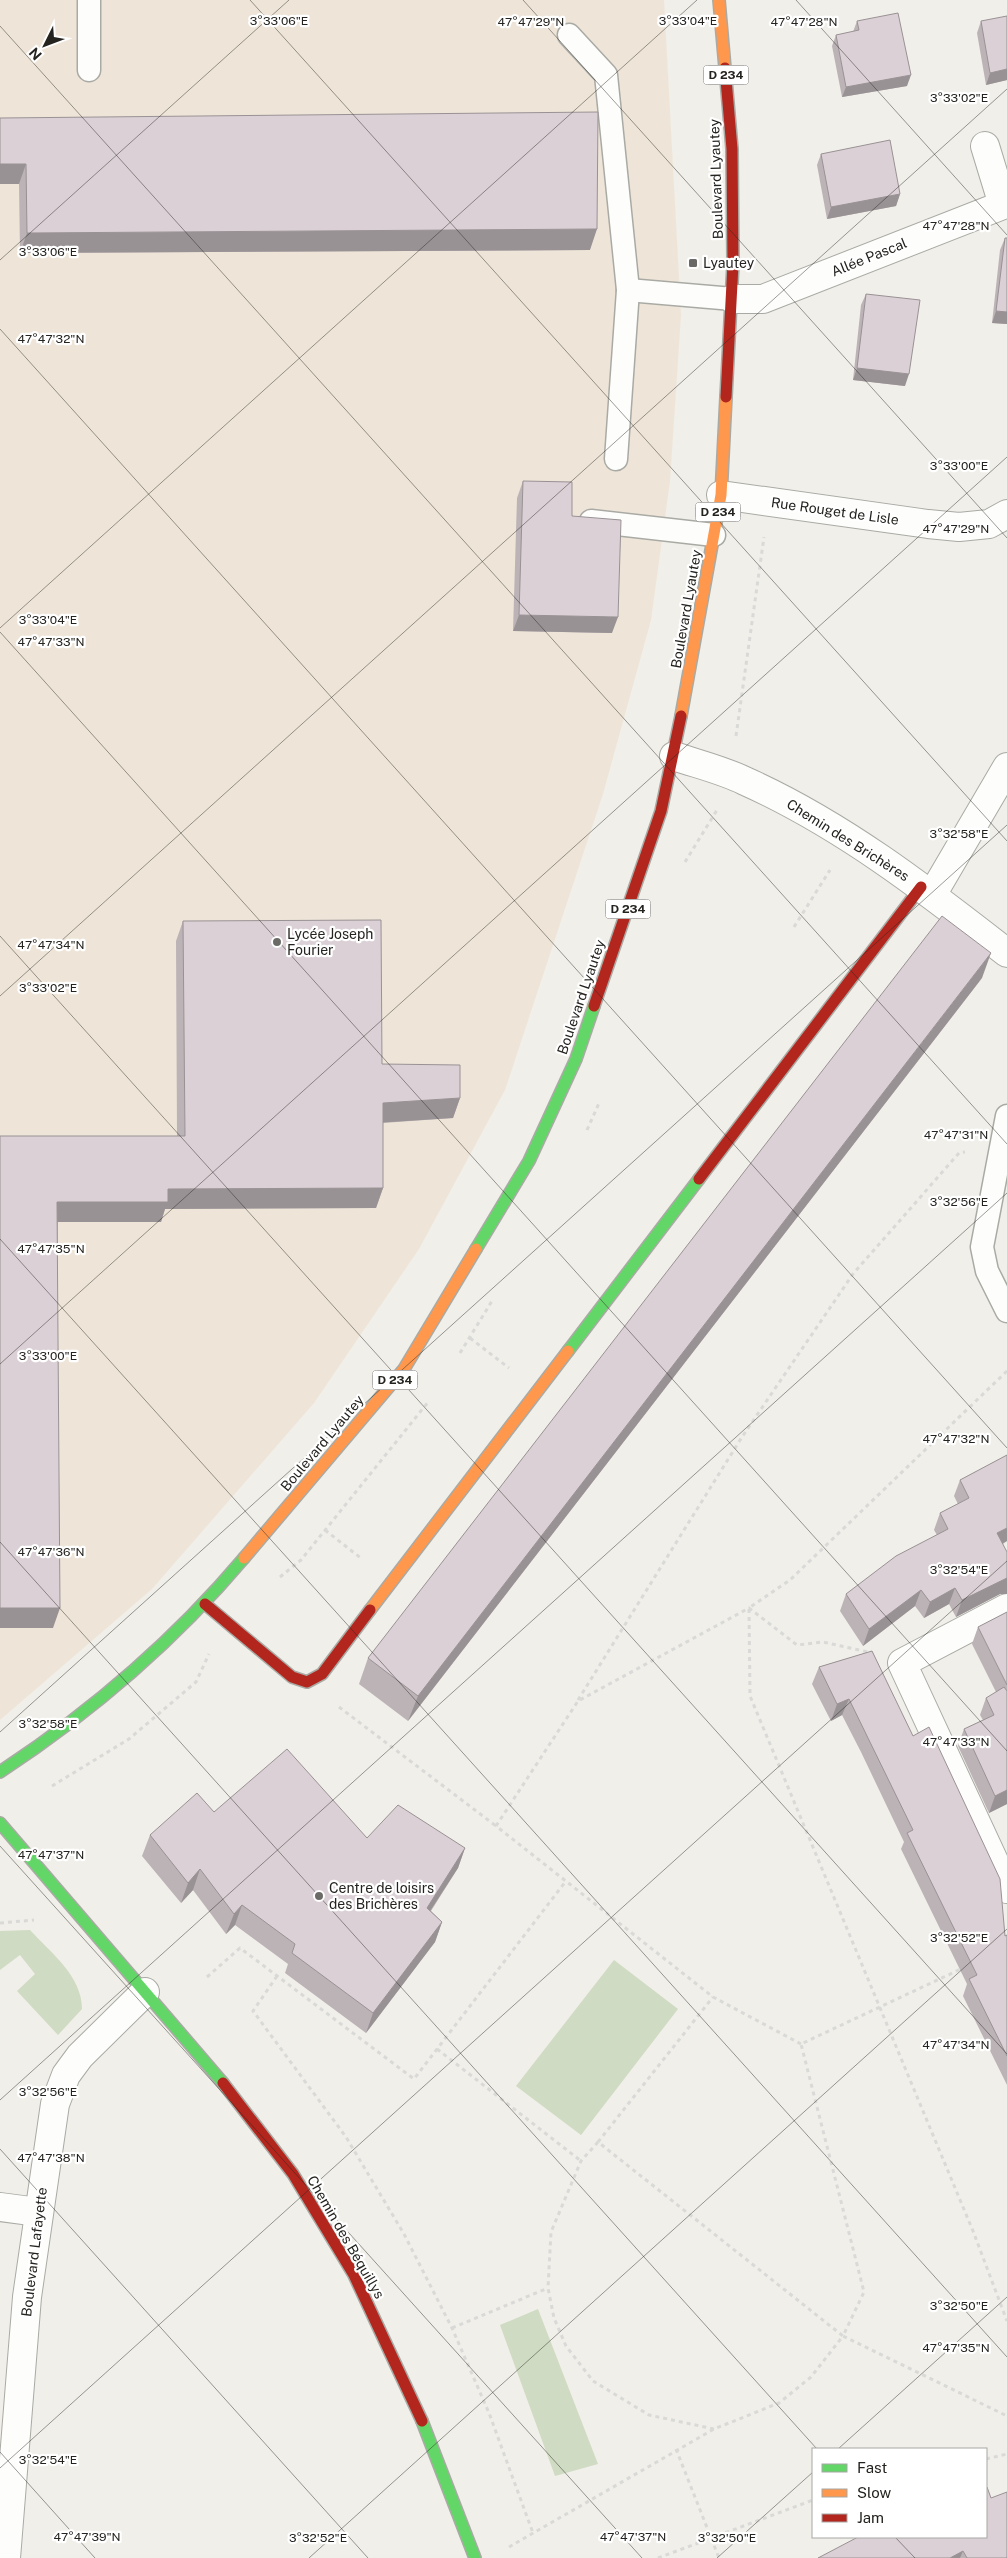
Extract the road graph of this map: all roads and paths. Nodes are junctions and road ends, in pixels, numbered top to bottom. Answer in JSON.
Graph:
{"nodes":[{"id":1,"x":89,"y":0,"type":"edge"},
{"id":2,"x":719,"y":0,"type":"edge"},
{"id":3,"x":569,"y":35,"type":"dead end"},
{"id":4,"x":89,"y":70,"type":"dead end"},
{"id":5,"x":985,"y":146,"type":"dead end"},
{"id":6,"x":628,"y":290,"type":"junction"},
{"id":7,"x":733,"y":299,"type":"junction"},
{"id":8,"x":616,"y":459,"type":"dead end"},
{"id":9,"x":721,"y":495,"type":"junction"},
{"id":10,"x":1007,"y":514,"type":"edge"},
{"id":11,"x":590,"y":521,"type":"edge"},
{"id":12,"x":714,"y":535,"type":"junction"},
{"id":13,"x":674,"y":756,"type":"junction"},
{"id":14,"x":1007,"y":767,"type":"edge"},
{"id":15,"x":849,"y":837,"type":"junction"},
{"id":16,"x":927,"y":891,"type":"junction"},
{"id":17,"x":794,"y":927,"type":"dead end"},
{"id":18,"x":1007,"y":953,"type":"edge"},
{"id":19,"x":1007,"y":1116,"type":"edge"},
{"id":20,"x":1002,"y":1142,"type":"junction"},
{"id":21,"x":1007,"y":1312,"type":"edge"},
{"id":22,"x":470,"y":1338,"type":"dead end"},
{"id":23,"x":1007,"y":1371,"type":"edge"},
{"id":24,"x":539,"y":1391,"type":"junction"},
{"id":25,"x":325,"y":1530,"type":"dead end"},
{"id":26,"x":394,"y":1582,"type":"junction"},
{"id":27,"x":205,"y":1604,"type":"junction"},
{"id":28,"x":749,"y":1608,"type":"junction"},
{"id":29,"x":1007,"y":1608,"type":"edge"},
{"id":30,"x":902,"y":1663,"type":"junction"},
{"id":31,"x":308,"y":1682,"type":"junction"},
{"id":32,"x":578,"y":1701,"type":"junction"},
{"id":33,"x":0,"y":1772,"type":"edge"},
{"id":34,"x":0,"y":1823,"type":"edge"},
{"id":35,"x":496,"y":1826,"type":"junction"},
{"id":36,"x":566,"y":1881,"type":"junction"},
{"id":37,"x":1007,"y":1889,"type":"edge"},
{"id":38,"x":964,"y":1968,"type":"edge"},
{"id":39,"x":277,"y":1976,"type":"junction"},
{"id":40,"x":207,"y":1977,"type":"dead end"},
{"id":41,"x":145,"y":1992,"type":"junction"},
{"id":42,"x":713,"y":1997,"type":"junction"},
{"id":43,"x":878,"y":2008,"type":"junction"},
{"id":44,"x":801,"y":2044,"type":"junction"},
{"id":45,"x":437,"y":2049,"type":"junction"},
{"id":46,"x":598,"y":2142,"type":"junction"},
{"id":47,"x":581,"y":2161,"type":"junction"},
{"id":48,"x":0,"y":2207,"type":"edge"},
{"id":49,"x":38,"y":2212,"type":"junction"},
{"id":50,"x":548,"y":2288,"type":"junction"},
{"id":51,"x":1007,"y":2321,"type":"edge"},
{"id":52,"x":452,"y":2328,"type":"junction"},
{"id":53,"x":843,"y":2336,"type":"junction"},
{"id":54,"x":1007,"y":2416,"type":"edge"},
{"id":55,"x":714,"y":2429,"type":"junction"},
{"id":56,"x":676,"y":2449,"type":"junction"},
{"id":57,"x":1007,"y":2454,"type":"edge"},
{"id":58,"x":987,"y":2459,"type":"edge"},
{"id":59,"x":812,"y":2500,"type":"edge"},
{"id":60,"x":533,"y":2533,"type":"junction"},
{"id":61,"x":711,"y":2540,"type":"junction"},
{"id":62,"x":508,"y":2548,"type":"dead end"},
{"id":63,"x":6,"y":2558,"type":"edge"},
{"id":64,"x":475,"y":2558,"type":"edge"},
{"id":65,"x":658,"y":2558,"type":"edge"},
{"id":66,"x":719,"y":2558,"type":"edge"}],
"edges":[{"from":1,"to":4,"type":"lane"},
{"from":2,"to":7,"type":"street","name":"Boulevard Lyautey","number":"D 234"},
{"from":3,"to":6,"type":"lane"},
{"from":5,"to":7,"type":"street","name":"Allée Pascal"},
{"from":6,"to":7,"type":"lane"},
{"from":6,"to":8,"type":"lane"},
{"from":7,"to":9,"type":"street","name":"Boulevard Lyautey","number":"D 234"},
{"from":9,"to":10,"type":"street","name":"Rue Rouget de Lisle"},
{"from":9,"to":12,"type":"street","name":"Boulevard Lyautey","number":"D 234"},
{"from":11,"to":12,"type":"lane"},
{"from":12,"to":13,"type":"street","name":"Boulevard Lyautey","number":"D 234"},
{"from":13,"to":15,"type":"street","name":"Chemin des Brichères"},
{"from":13,"to":27,"type":"street","name":"Boulevard Lyautey","number":"D 234"},
{"from":14,"to":16,"type":"street"},
{"from":15,"to":16,"type":"street","name":"Chemin des Brichères"},
{"from":15,"to":17,"type":"path"},
{"from":16,"to":18,"type":"street","name":"Chemin des Brichères"},
{"from":16,"to":24,"type":"street"},
{"from":19,"to":20,"type":"lane"},
{"from":20,"to":21,"type":"lane"},
{"from":20,"to":32,"type":"path"},
{"from":22,"to":24,"type":"path"},
{"from":23,"to":28,"type":"path"},
{"from":24,"to":26,"type":"street"},
{"from":25,"to":26,"type":"path"},
{"from":26,"to":31,"type":"street"},
{"from":27,"to":31,"type":"street"},
{"from":27,"to":33,"type":"street","name":"Boulevard Lyautey","number":"D 234"},
{"from":28,"to":30,"type":"path"},
{"from":28,"to":32,"type":"path"},
{"from":28,"to":43,"type":"path"},
{"from":29,"to":30,"type":"street"},
{"from":30,"to":37,"type":"street"},
{"from":31,"to":35,"type":"path"},
{"from":32,"to":35,"type":"path"},
{"from":34,"to":41,"type":"street"},
{"from":35,"to":36,"type":"path"},
{"from":36,"to":42,"type":"path"},
{"from":36,"to":45,"type":"path"},
{"from":38,"to":43,"type":"path"},
{"from":39,"to":40,"type":"path"},
{"from":39,"to":45,"type":"path"},
{"from":39,"to":52,"type":"path"},
{"from":41,"to":49,"type":"street","name":"Boulevard Lafayette"},
{"from":41,"to":64,"type":"street","name":"Chemin des Béquillys"},
{"from":42,"to":44,"type":"path"},
{"from":42,"to":46,"type":"path"},
{"from":43,"to":44,"type":"path"},
{"from":43,"to":51,"type":"path"},
{"from":44,"to":53,"type":"path"},
{"from":45,"to":47,"type":"path"},
{"from":46,"to":47,"type":"path"},
{"from":46,"to":53,"type":"path"},
{"from":47,"to":50,"type":"path"},
{"from":48,"to":49,"type":"street"},
{"from":49,"to":63,"type":"street","name":"Boulevard Lafayette"},
{"from":50,"to":52,"type":"path"},
{"from":50,"to":55,"type":"path"},
{"from":52,"to":60,"type":"path"},
{"from":53,"to":54,"type":"path"},
{"from":53,"to":55,"type":"path"},
{"from":55,"to":56,"type":"path"},
{"from":56,"to":60,"type":"path"},
{"from":56,"to":61,"type":"path"},
{"from":57,"to":58,"type":"path"},
{"from":59,"to":61,"type":"path"},
{"from":60,"to":62,"type":"path"},
{"from":61,"to":65,"type":"path"},
{"from":61,"to":66,"type":"path"}]}
